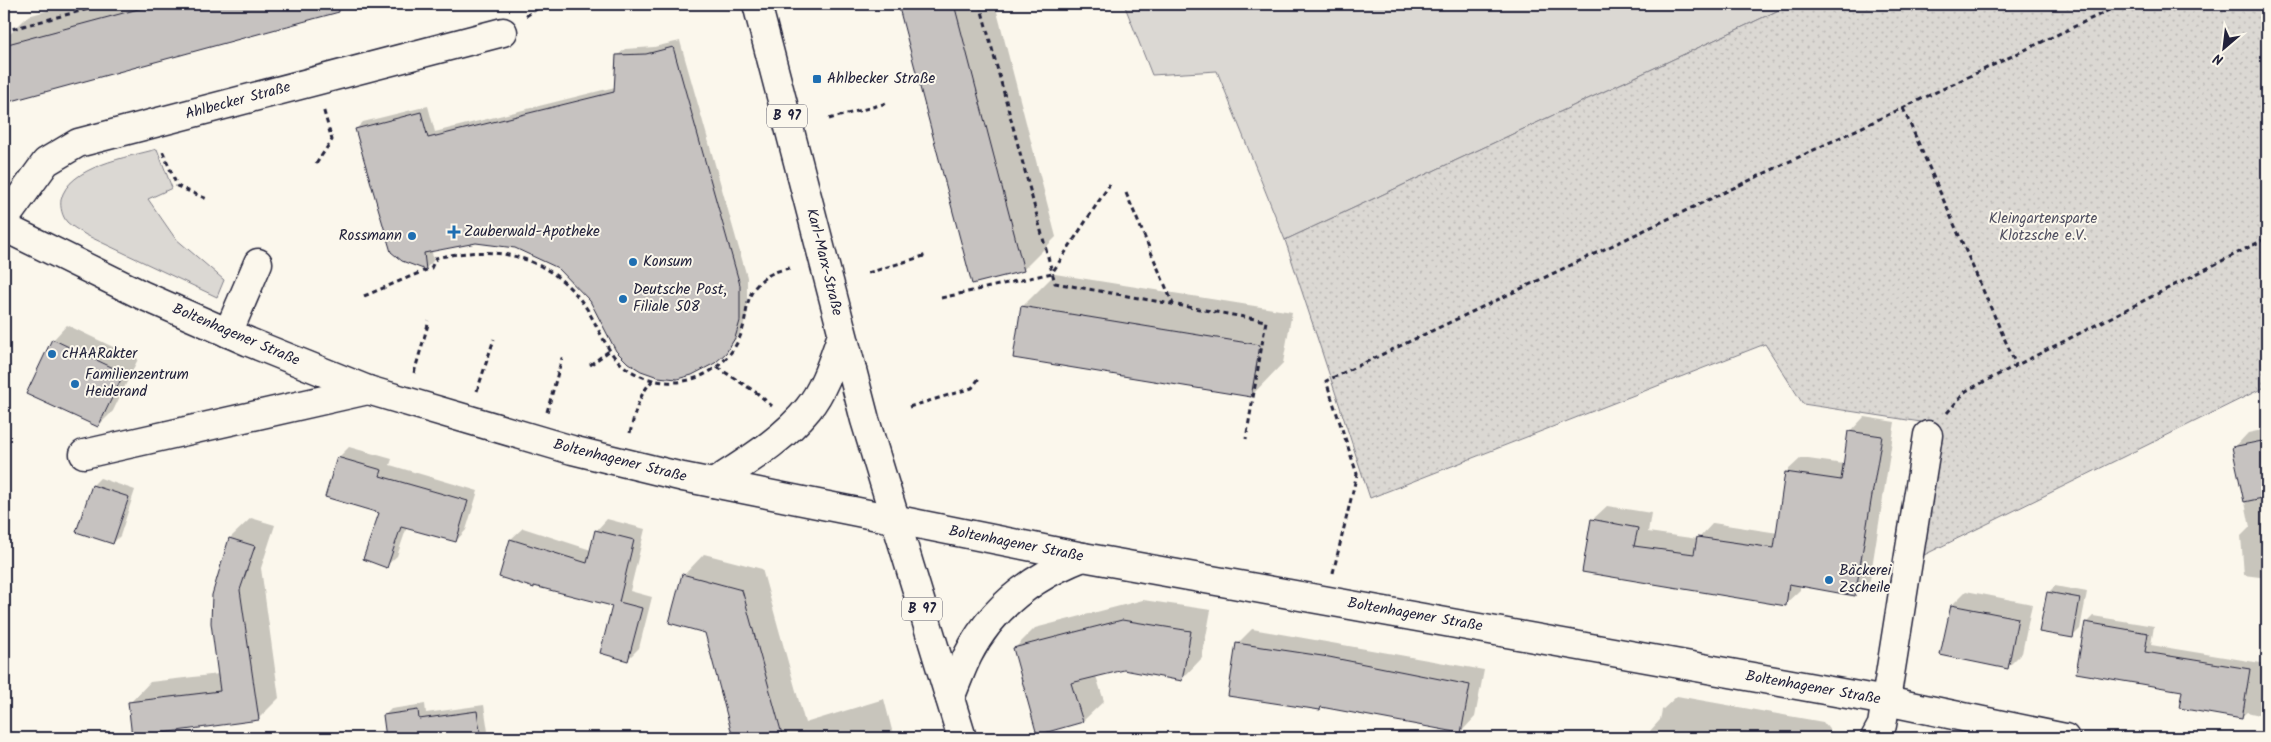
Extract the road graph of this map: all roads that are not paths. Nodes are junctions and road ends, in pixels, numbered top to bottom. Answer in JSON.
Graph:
{"nodes":[{"id":1,"x":757,"y":4,"type":"edge"},
{"id":2,"x":503,"y":32,"type":"dead end"},
{"id":3,"x":4,"y":220,"type":"edge"},
{"id":4,"x":4,"y":227,"type":"edge"},
{"id":5,"x":258,"y":264,"type":"dead end"},
{"id":6,"x":228,"y":333,"type":"junction"},
{"id":7,"x":842,"y":335,"type":"junction"},
{"id":8,"x":368,"y":390,"type":"junction"},
{"id":9,"x":1928,"y":435,"type":"road end"},
{"id":10,"x":84,"y":454,"type":"dead end"},
{"id":11,"x":714,"y":483,"type":"junction"},
{"id":12,"x":894,"y":520,"type":"junction"},
{"id":13,"x":1083,"y":557,"type":"junction"},
{"id":14,"x":950,"y":698,"type":"junction"},
{"id":15,"x":1886,"y":701,"type":"junction"},
{"id":16,"x":962,"y":738,"type":"edge"},
{"id":17,"x":1875,"y":738,"type":"edge"},
{"id":18,"x":2065,"y":738,"type":"edge"}],
"edges":[{"from":1,"to":7,"type":"street","name":"Karl-Marx-Straße","number":"B 97"},
{"from":2,"to":3,"type":"street","name":"Ahlbecker Straße"},
{"from":4,"to":6,"type":"street","name":"Boltenhagener Straße"},
{"from":5,"to":6,"type":"street"},
{"from":6,"to":8,"type":"street","name":"Boltenhagener Straße"},
{"from":7,"to":11,"type":"street"},
{"from":7,"to":12,"type":"street","name":"Karl-Marx-Straße","number":"B 97"},
{"from":8,"to":10,"type":"street"},
{"from":8,"to":11,"type":"street","name":"Boltenhagener Straße"},
{"from":9,"to":15,"type":"street"},
{"from":11,"to":12,"type":"street","name":"Boltenhagener Straße"},
{"from":12,"to":13,"type":"street","name":"Boltenhagener Straße"},
{"from":12,"to":14,"type":"street","number":"B 97"},
{"from":13,"to":14,"type":"street"},
{"from":13,"to":15,"type":"street","name":"Boltenhagener Straße"},
{"from":14,"to":16,"type":"street","number":"B 97"},
{"from":15,"to":17,"type":"street"},
{"from":15,"to":18,"type":"street","name":"Boltenhagener Straße"}]}
